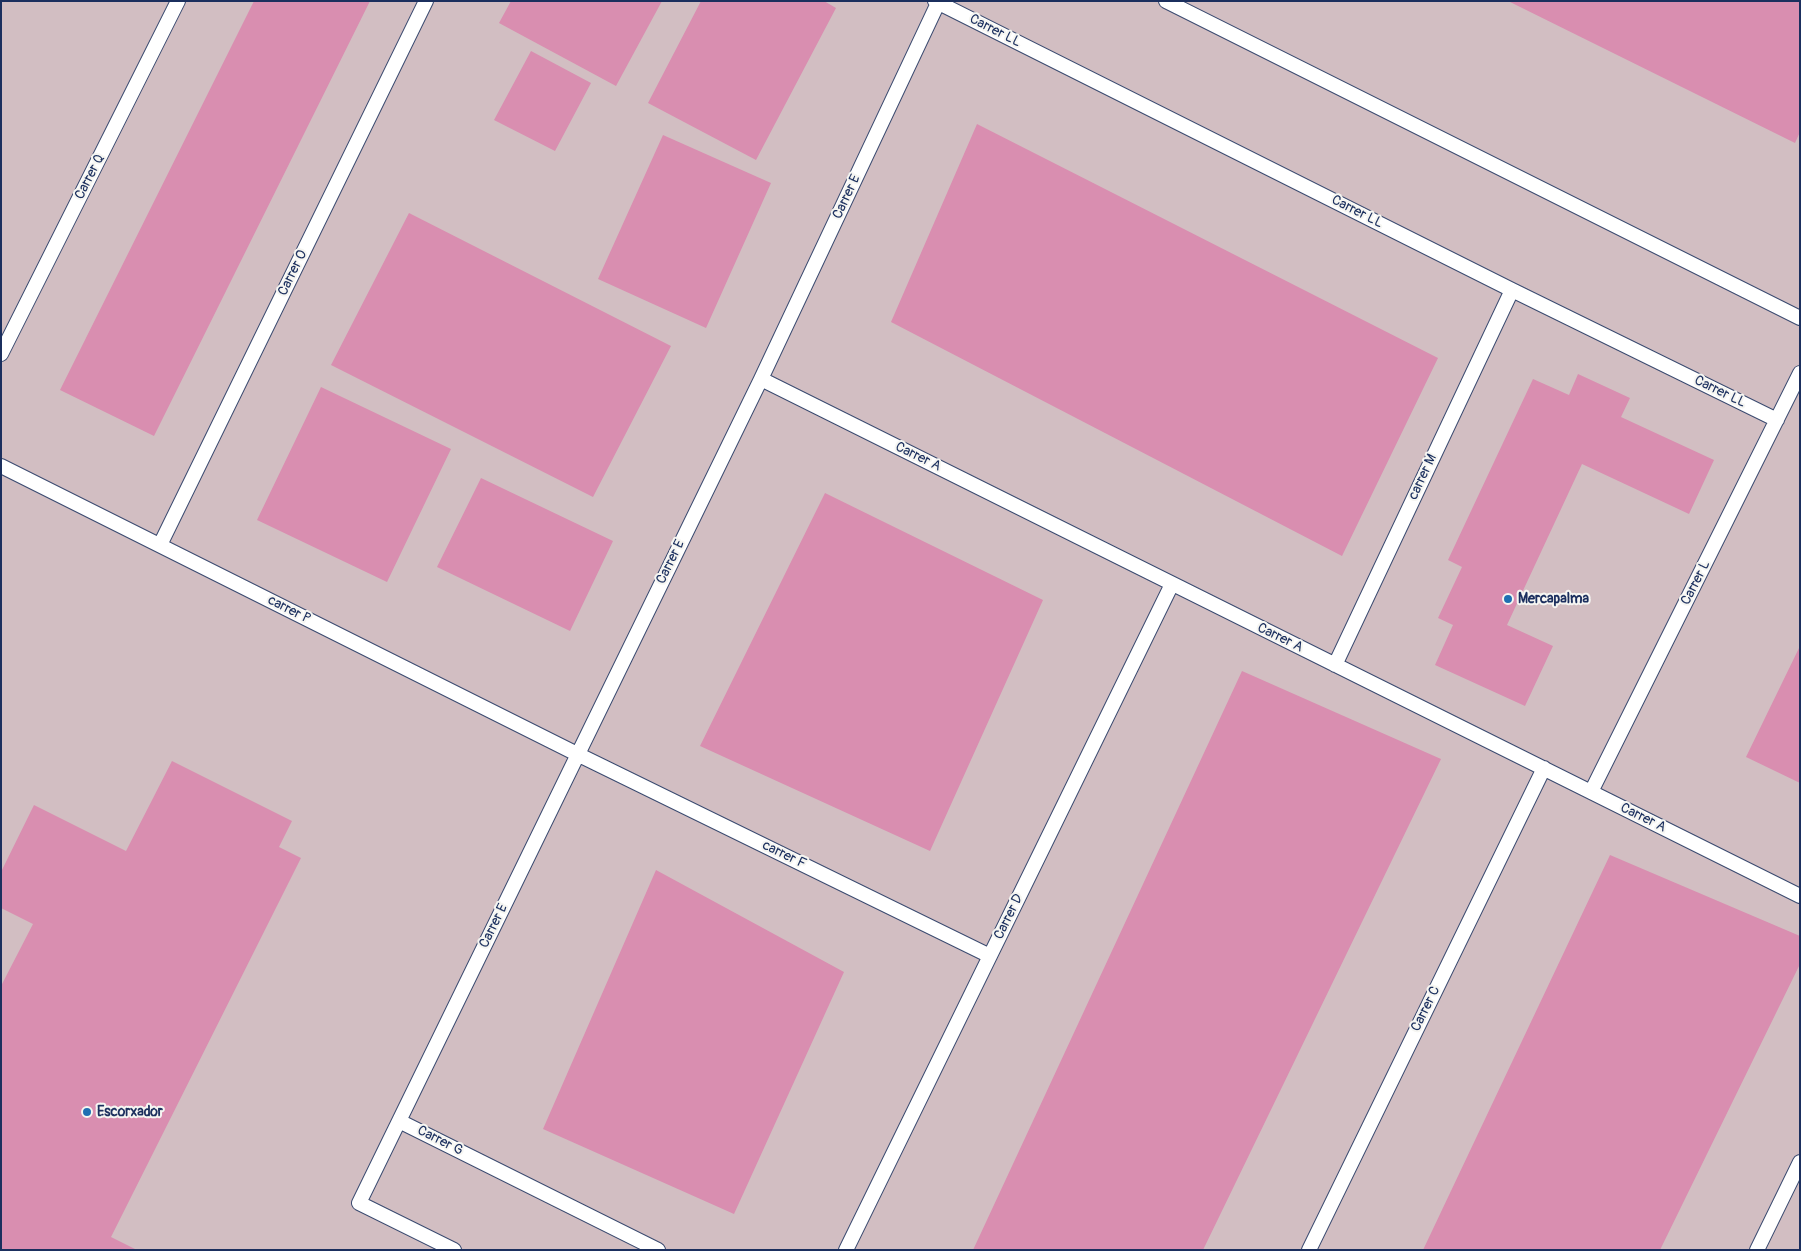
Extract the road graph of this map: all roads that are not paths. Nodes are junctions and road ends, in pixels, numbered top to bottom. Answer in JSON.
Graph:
{"nodes":[{"id":1,"x":178,"y":1,"type":"edge"},
{"id":2,"x":426,"y":1,"type":"edge"},
{"id":3,"x":1166,"y":1,"type":"edge"},
{"id":4,"x":937,"y":2,"type":"edge"},
{"id":5,"x":1512,"y":290,"type":"junction"},
{"id":6,"x":1800,"y":318,"type":"edge"},
{"id":7,"x":1,"y":354,"type":"edge"},
{"id":8,"x":1800,"y":373,"type":"edge"},
{"id":9,"x":761,"y":379,"type":"junction"},
{"id":10,"x":1778,"y":420,"type":"junction"},
{"id":11,"x":1,"y":466,"type":"edge"},
{"id":12,"x":160,"y":545,"type":"junction"},
{"id":13,"x":1172,"y":584,"type":"junction"},
{"id":14,"x":1335,"y":665,"type":"junction"},
{"id":15,"x":578,"y":754,"type":"junction"},
{"id":16,"x":1544,"y":768,"type":"junction"},
{"id":17,"x":1591,"y":792,"type":"junction"},
{"id":18,"x":1800,"y":896,"type":"edge"},
{"id":19,"x":990,"y":956,"type":"junction"},
{"id":20,"x":399,"y":1121,"type":"junction"},
{"id":21,"x":1800,"y":1162,"type":"edge"},
{"id":22,"x":454,"y":1250,"type":"edge"},
{"id":23,"x":658,"y":1250,"type":"edge"},
{"id":24,"x":846,"y":1250,"type":"edge"},
{"id":25,"x":1309,"y":1250,"type":"edge"},
{"id":26,"x":1757,"y":1250,"type":"edge"}],
"edges":[{"from":1,"to":7,"type":"lane","name":"Carrer Q"},
{"from":2,"to":12,"type":"lane","name":"Carrer O"},
{"from":3,"to":6,"type":"lane"},
{"from":4,"to":5,"type":"lane","name":"Carrer LL"},
{"from":4,"to":9,"type":"lane","name":"Carrer E"},
{"from":5,"to":10,"type":"lane","name":"Carrer LL"},
{"from":5,"to":14,"type":"lane","name":"carrer M"},
{"from":8,"to":10,"type":"lane","name":"Carrer L"},
{"from":9,"to":13,"type":"lane","name":"Carrer A"},
{"from":9,"to":15,"type":"lane","name":"Carrer E"},
{"from":10,"to":17,"type":"lane","name":"Carrer L"},
{"from":11,"to":12,"type":"lane","name":"carrer P"},
{"from":12,"to":15,"type":"lane","name":"carrer P"},
{"from":13,"to":14,"type":"lane","name":"Carrer A"},
{"from":13,"to":19,"type":"lane","name":"Carrer D"},
{"from":14,"to":16,"type":"lane","name":"Carrer A"},
{"from":15,"to":19,"type":"lane","name":"carrer F"},
{"from":15,"to":20,"type":"lane","name":"Carrer E"},
{"from":16,"to":17,"type":"lane","name":"Carrer A"},
{"from":16,"to":25,"type":"lane","name":"Carrer C"},
{"from":17,"to":18,"type":"lane","name":"Carrer A"},
{"from":19,"to":24,"type":"lane","name":"Carrer D"},
{"from":20,"to":22,"type":"lane"},
{"from":20,"to":23,"type":"lane","name":"Carrer G"},
{"from":21,"to":26,"type":"lane"}]}
